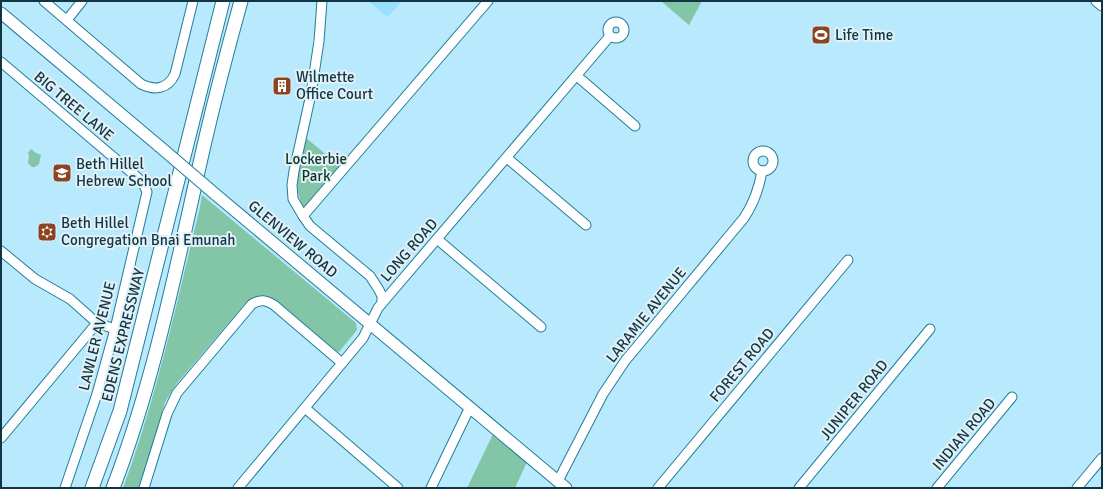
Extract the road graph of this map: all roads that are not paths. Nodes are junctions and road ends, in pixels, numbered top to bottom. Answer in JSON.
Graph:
{"nodes":[{"id":1,"x":44,"y":1,"type":"edge"},
{"id":2,"x":82,"y":1,"type":"edge"},
{"id":3,"x":193,"y":1,"type":"edge"},
{"id":4,"x":223,"y":1,"type":"edge"},
{"id":5,"x":241,"y":1,"type":"edge"},
{"id":6,"x":322,"y":1,"type":"edge"},
{"id":7,"x":488,"y":1,"type":"edge"},
{"id":8,"x":1097,"y":1,"type":"edge"},
{"id":9,"x":1102,"y":5,"type":"edge"},
{"id":10,"x":1,"y":13,"type":"edge"},
{"id":11,"x":67,"y":20,"type":"junction"},
{"id":12,"x":610,"y":36,"type":"dead end"},
{"id":13,"x":1,"y":62,"type":"edge"},
{"id":14,"x":577,"y":76,"type":"junction"},
{"id":15,"x":635,"y":126,"type":"dead end"},
{"id":16,"x":507,"y":158,"type":"junction"},
{"id":17,"x":762,"y":171,"type":"dead end"},
{"id":18,"x":146,"y":188,"type":"joint"},
{"id":19,"x":302,"y":216,"type":"junction"},
{"id":20,"x":586,"y":225,"type":"dead end"},
{"id":21,"x":437,"y":239,"type":"junction"},
{"id":22,"x":1,"y":251,"type":"edge"},
{"id":23,"x":848,"y":260,"type":"dead end"},
{"id":24,"x":382,"y":303,"type":"junction"},
{"id":25,"x":97,"y":323,"type":"junction"},
{"id":26,"x":370,"y":323,"type":"junction"},
{"id":27,"x":541,"y":327,"type":"dead end"},
{"id":28,"x":115,"y":329,"type":"junction"},
{"id":29,"x":930,"y":329,"type":"dead end"},
{"id":30,"x":342,"y":363,"type":"junction"},
{"id":31,"x":1012,"y":397,"type":"dead end"},
{"id":32,"x":470,"y":407,"type":"junction"},
{"id":33,"x":305,"y":408,"type":"junction"},
{"id":34,"x":1,"y":438,"type":"edge"},
{"id":35,"x":1102,"y":458,"type":"edge"},
{"id":36,"x":562,"y":485,"type":"edge"},
{"id":37,"x":65,"y":488,"type":"edge"},
{"id":38,"x":92,"y":488,"type":"edge"},
{"id":39,"x":113,"y":488,"type":"edge"},
{"id":40,"x":144,"y":488,"type":"edge"},
{"id":41,"x":238,"y":488,"type":"edge"},
{"id":42,"x":398,"y":488,"type":"edge"},
{"id":43,"x":431,"y":488,"type":"edge"},
{"id":44,"x":658,"y":488,"type":"edge"},
{"id":45,"x":800,"y":488,"type":"edge"},
{"id":46,"x":938,"y":488,"type":"edge"},
{"id":47,"x":1077,"y":488,"type":"edge"}],
"edges":[{"from":1,"to":11,"type":"street"},
{"from":2,"to":11,"type":"street"},
{"from":3,"to":11,"type":"street"},
{"from":4,"to":38,"type":"highway","name":"EDENS EXPRESSWAY"},
{"from":5,"to":39,"type":"highway"},
{"from":6,"to":19,"type":"street"},
{"from":7,"to":19,"type":"street"},
{"from":8,"to":9,"type":"main road"},
{"from":10,"to":26,"type":"main road","name":"GLENVIEW ROAD","bridge":true},
{"from":12,"to":14,"type":"street","name":"LONG ROAD"},
{"from":13,"to":18,"type":"street","name":"BIG TREE LANE"},
{"from":14,"to":15,"type":"street"},
{"from":14,"to":16,"type":"street","name":"LONG ROAD"},
{"from":16,"to":20,"type":"street"},
{"from":16,"to":21,"type":"street","name":"LONG ROAD"},
{"from":17,"to":36,"type":"street","name":"LARAMIE AVENUE"},
{"from":18,"to":28,"type":"street","name":"LAWLER AVENUE"},
{"from":19,"to":24,"type":"street"},
{"from":21,"to":24,"type":"street","name":"LONG ROAD"},
{"from":21,"to":27,"type":"street"},
{"from":22,"to":25,"type":"street"},
{"from":23,"to":44,"type":"street","name":"FOREST ROAD"},
{"from":24,"to":26,"type":"street","name":"LONG ROAD"},
{"from":25,"to":28,"type":"street"},
{"from":25,"to":34,"type":"street"},
{"from":26,"to":30,"type":"street","name":"LONG ROAD"},
{"from":26,"to":32,"type":"main road","name":"GLENVIEW ROAD"},
{"from":28,"to":37,"type":"street","name":"LAWLER AVENUE"},
{"from":29,"to":45,"type":"street","name":"JUNIPER ROAD"},
{"from":30,"to":33,"type":"street","name":"LONG ROAD"},
{"from":30,"to":40,"type":"street"},
{"from":31,"to":46,"type":"street","name":"INDIAN ROAD"},
{"from":32,"to":36,"type":"main road","name":"GLENVIEW ROAD"},
{"from":32,"to":43,"type":"street"},
{"from":33,"to":41,"type":"street","name":"LONG ROAD"},
{"from":33,"to":42,"type":"street"},
{"from":35,"to":47,"type":"street"}]}
